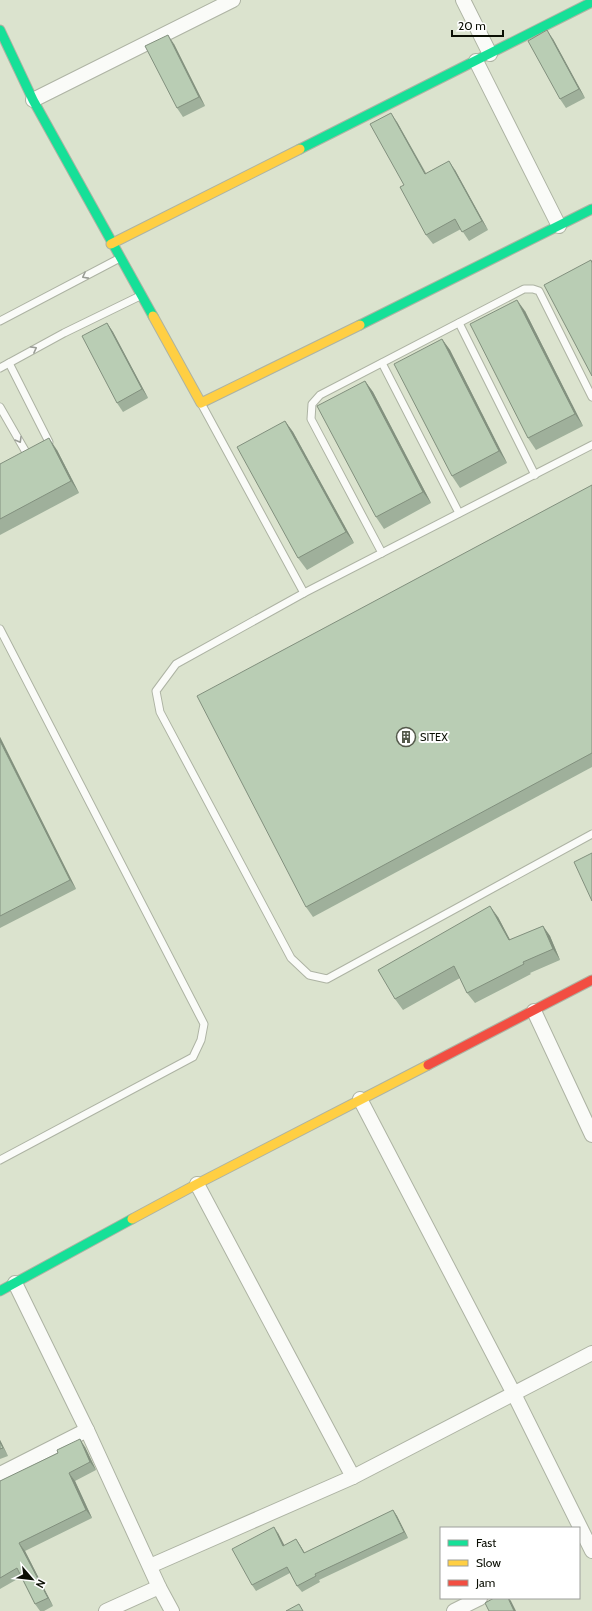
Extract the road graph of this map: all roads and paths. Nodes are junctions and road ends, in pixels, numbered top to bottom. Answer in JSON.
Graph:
{"nodes":[{"id":1,"x":233,"y":0,"type":"edge"},
{"id":2,"x":463,"y":0,"type":"edge"},
{"id":3,"x":592,"y":2,"type":"edge"},
{"id":4,"x":0,"y":30,"type":"edge"},
{"id":5,"x":490,"y":54,"type":"junction"},
{"id":6,"x":476,"y":61,"type":"junction"},
{"id":7,"x":33,"y":100,"type":"junction"},
{"id":8,"x":592,"y":209,"type":"edge"},
{"id":9,"x":559,"y":226,"type":"junction"},
{"id":10,"x":111,"y":244,"type":"junction"},
{"id":11,"x":120,"y":258,"type":"junction"},
{"id":12,"x":141,"y":296,"type":"junction"},
{"id":13,"x":0,"y":321,"type":"edge"},
{"id":14,"x":459,"y":323,"type":"junction"},
{"id":15,"x":9,"y":363,"type":"junction"},
{"id":16,"x":382,"y":363,"type":"junction"},
{"id":17,"x":0,"y":368,"type":"edge"},
{"id":18,"x":592,"y":397,"type":"edge"},
{"id":19,"x":200,"y":403,"type":"junction"},
{"id":20,"x":0,"y":407,"type":"edge"},
{"id":21,"x":592,"y":445,"type":"edge"},
{"id":22,"x":535,"y":475,"type":"junction"},
{"id":23,"x":459,"y":513,"type":"junction"},
{"id":24,"x":382,"y":553,"type":"junction"},
{"id":25,"x":304,"y":593,"type":"junction"},
{"id":26,"x":0,"y":629,"type":"edge"},
{"id":27,"x":592,"y":834,"type":"edge"},
{"id":28,"x":592,"y":980,"type":"edge"},
{"id":29,"x":534,"y":1011,"type":"junction"},
{"id":30,"x":360,"y":1099,"type":"junction"},
{"id":31,"x":592,"y":1136,"type":"edge"},
{"id":32,"x":0,"y":1160,"type":"edge"},
{"id":33,"x":197,"y":1184,"type":"junction"},
{"id":34,"x":15,"y":1283,"type":"junction"},
{"id":35,"x":0,"y":1291,"type":"edge"},
{"id":36,"x":592,"y":1353,"type":"edge"},
{"id":37,"x":514,"y":1394,"type":"junction"},
{"id":38,"x":87,"y":1430,"type":"junction"},
{"id":39,"x":0,"y":1474,"type":"edge"},
{"id":40,"x":353,"y":1477,"type":"junction"},
{"id":41,"x":578,"y":1527,"type":"edge"},
{"id":42,"x":580,"y":1530,"type":"edge"},
{"id":43,"x":588,"y":1547,"type":"edge"},
{"id":44,"x":150,"y":1566,"type":"junction"},
{"id":45,"x":159,"y":1587,"type":"junction"},
{"id":46,"x":478,"y":1599,"type":"edge"},
{"id":47,"x":106,"y":1611,"type":"edge"},
{"id":48,"x":172,"y":1611,"type":"edge"},
{"id":49,"x":454,"y":1611,"type":"edge"}],
"edges":[{"from":1,"to":7,"type":"street"},
{"from":2,"to":5,"type":"street"},
{"from":3,"to":5,"type":"street"},
{"from":4,"to":7,"type":"street"},
{"from":5,"to":6,"type":"street"},
{"from":6,"to":9,"type":"street"},
{"from":6,"to":10,"type":"street"},
{"from":7,"to":10,"type":"street"},
{"from":8,"to":9,"type":"street"},
{"from":9,"to":19,"type":"street"},
{"from":10,"to":11,"type":"street"},
{"from":11,"to":12,"type":"street"},
{"from":11,"to":13,"type":"lane","one_way":true},
{"from":15,"to":12,"type":"lane","one_way":true},
{"from":12,"to":19,"type":"street"},
{"from":14,"to":16,"type":"lane"},
{"from":14,"to":18,"type":"lane"},
{"from":14,"to":22,"type":"lane"},
{"from":15,"to":17,"type":"lane"},
{"from":20,"to":15,"type":"lane","one_way":true},
{"from":16,"to":23,"type":"lane"},
{"from":16,"to":24,"type":"lane"},
{"from":19,"to":25,"type":"lane"},
{"from":21,"to":22,"type":"lane"},
{"from":22,"to":23,"type":"lane"},
{"from":23,"to":24,"type":"lane"},
{"from":24,"to":25,"type":"lane"},
{"from":25,"to":27,"type":"lane"},
{"from":26,"to":32,"type":"lane"},
{"from":28,"to":29,"type":"street"},
{"from":29,"to":30,"type":"street"},
{"from":29,"to":31,"type":"street"},
{"from":30,"to":33,"type":"street"},
{"from":30,"to":37,"type":"street"},
{"from":33,"to":34,"type":"street"},
{"from":33,"to":40,"type":"street"},
{"from":34,"to":35,"type":"street"},
{"from":34,"to":38,"type":"street"},
{"from":36,"to":37,"type":"street"},
{"from":37,"to":40,"type":"street"},
{"from":37,"to":41,"type":"street"},
{"from":38,"to":39,"type":"street"},
{"from":38,"to":44,"type":"street"},
{"from":40,"to":44,"type":"street"},
{"from":42,"to":43,"type":"street"},
{"from":44,"to":45,"type":"street"},
{"from":45,"to":47,"type":"street"},
{"from":45,"to":48,"type":"street"},
{"from":46,"to":49,"type":"street"}]}
